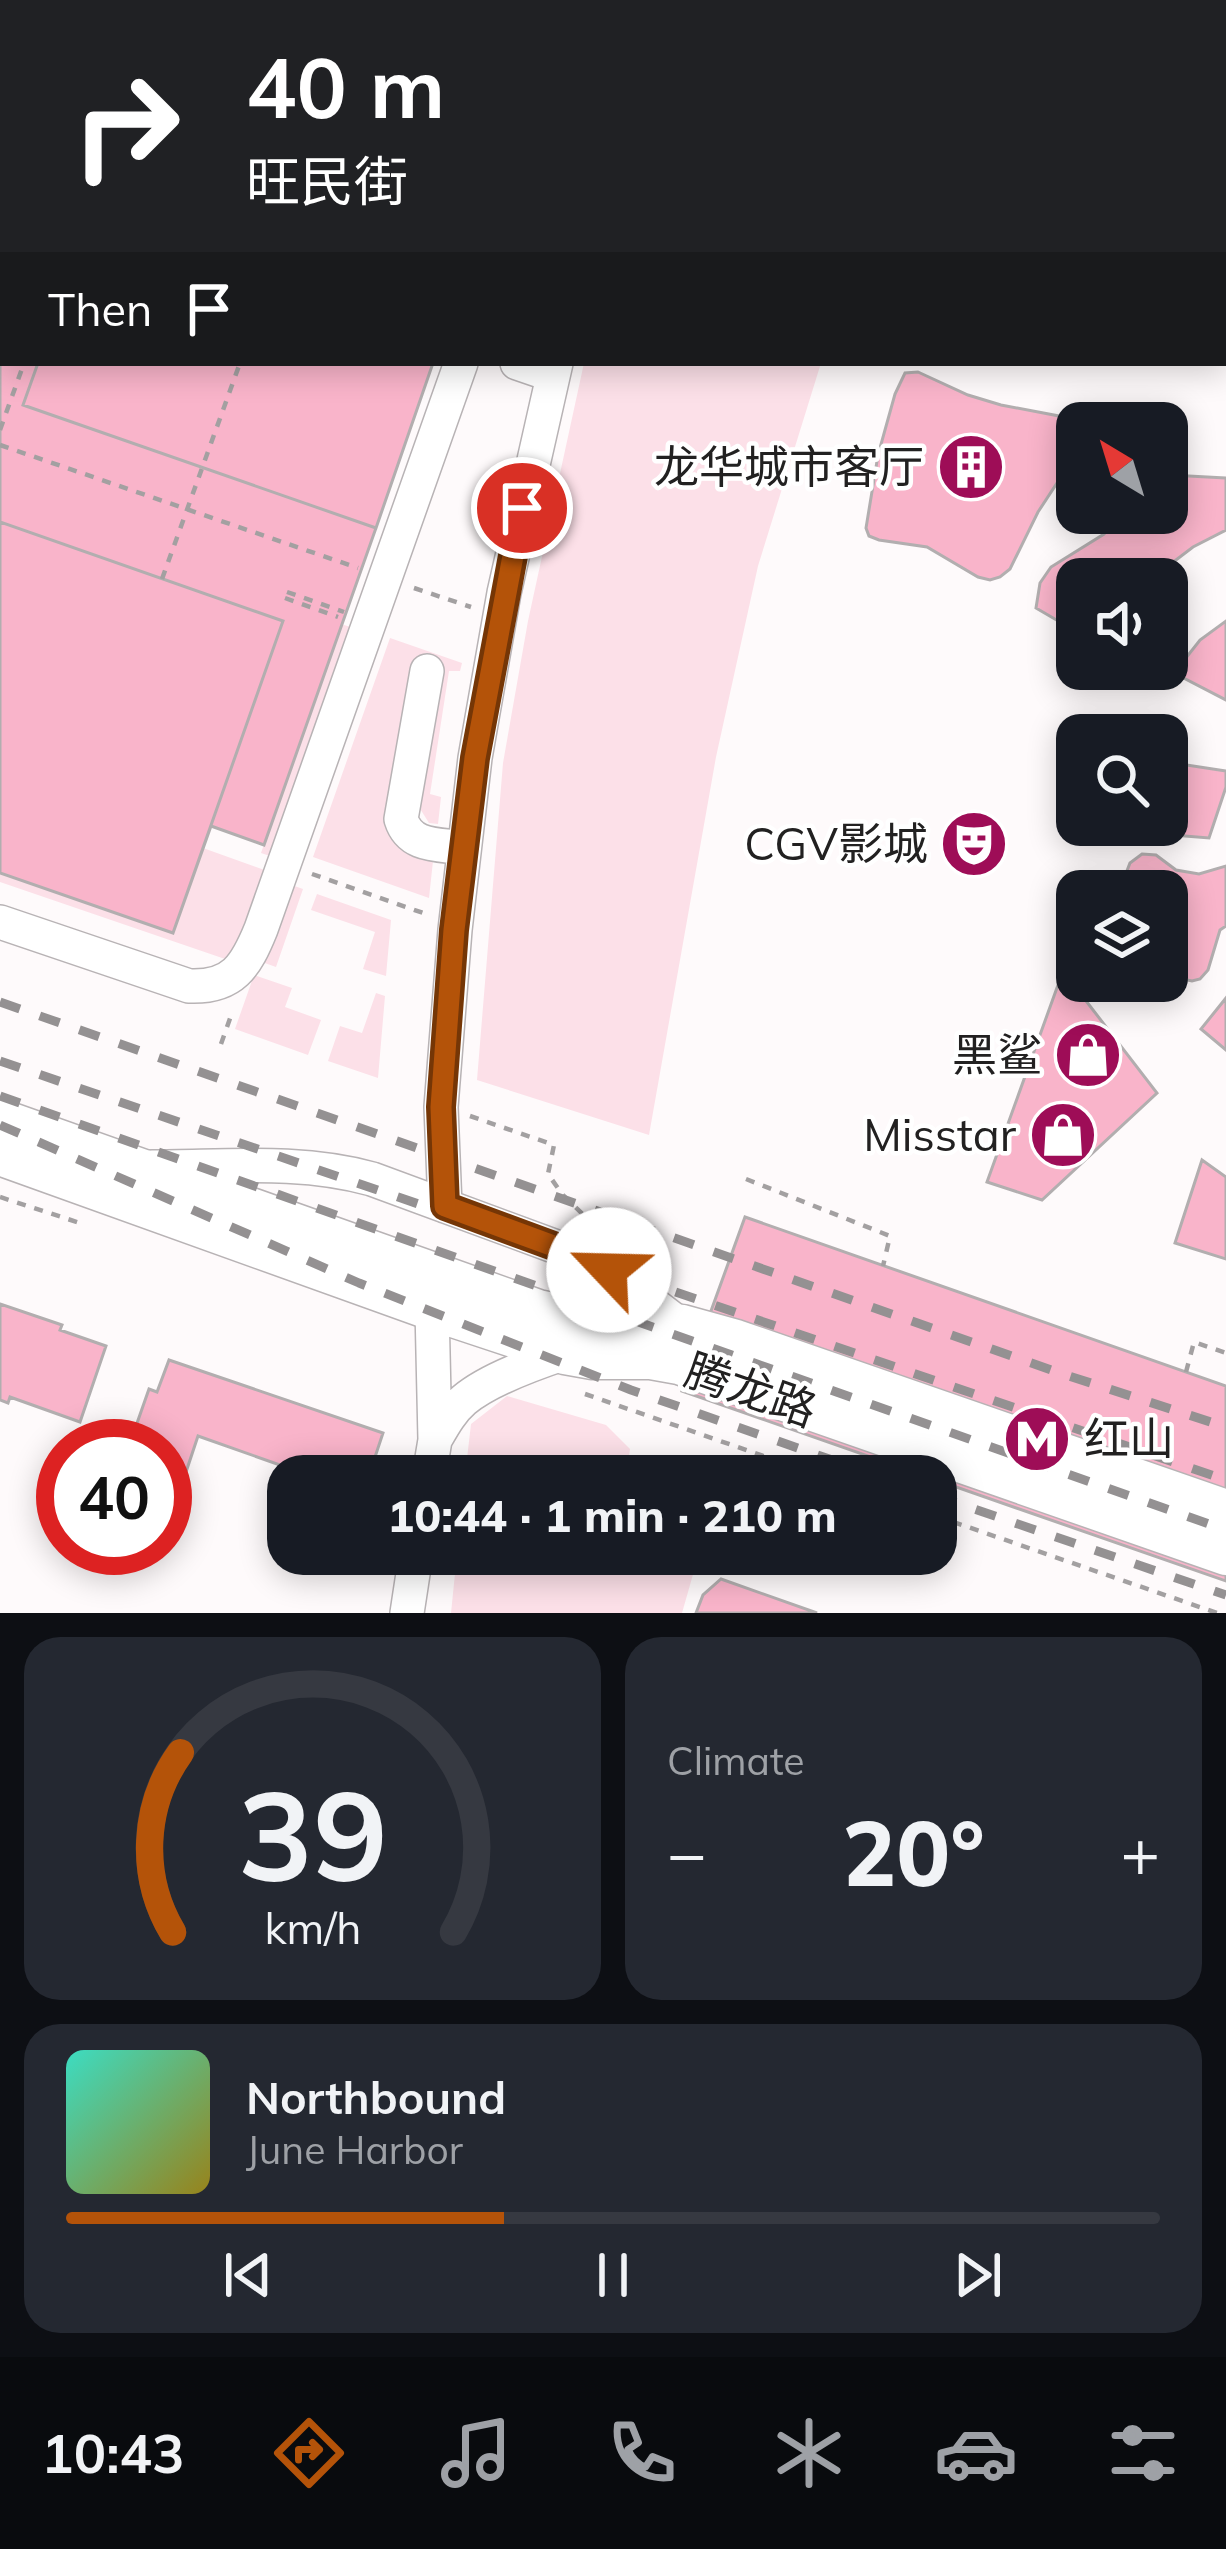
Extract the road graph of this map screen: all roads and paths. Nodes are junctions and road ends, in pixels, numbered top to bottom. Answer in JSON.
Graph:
{"nodes":[{"id":1,"x":23,"y":366,"type":"edge"},
{"id":2,"x":239,"y":366,"type":"edge"},
{"id":3,"x":460,"y":366,"type":"edge"},
{"id":4,"x":554,"y":369,"type":"edge"},
{"id":5,"x":0,"y":430,"type":"edge"},
{"id":6,"x":0,"y":446,"type":"edge"},
{"id":7,"x":185,"y":510,"type":"junction"},
{"id":8,"x":385,"y":578,"type":"junction"},
{"id":9,"x":162,"y":579,"type":"dead end"},
{"id":10,"x":286,"y":595,"type":"dead end"},
{"id":11,"x":477,"y":610,"type":"dead end"},
{"id":12,"x":345,"y":616,"type":"dead end"},
{"id":13,"x":427,"y":670,"type":"dead end"},
{"id":14,"x":464,"y":848,"type":"junction"},
{"id":15,"x":284,"y":865,"type":"junction"},
{"id":16,"x":433,"y":916,"type":"dead end"},
{"id":17,"x":0,"y":922,"type":"edge"},
{"id":18,"x":460,"y":1112,"type":"dead end"},
{"id":19,"x":0,"y":1120,"type":"edge"},
{"id":20,"x":554,"y":1145,"type":"dead end"},
{"id":21,"x":0,"y":1154,"type":"edge"},
{"id":22,"x":133,"y":1168,"type":"junction"},
{"id":23,"x":746,"y":1179,"type":"dead end"},
{"id":24,"x":0,"y":1197,"type":"edge"},
{"id":25,"x":445,"y":1206,"type":"junction"},
{"id":26,"x":62,"y":1217,"type":"dead end"},
{"id":27,"x":883,"y":1266,"type":"dead end"},
{"id":28,"x":433,"y":1310,"type":"junction"},
{"id":29,"x":682,"y":1326,"type":"junction"},
{"id":30,"x":1226,"y":1353,"type":"edge"},
{"id":31,"x":1186,"y":1372,"type":"dead end"},
{"id":32,"x":572,"y":1373,"type":"junction"},
{"id":33,"x":435,"y":1440,"type":"junction"},
{"id":34,"x":432,"y":1455,"type":"edge"},
{"id":35,"x":770,"y":1455,"type":"edge"},
{"id":36,"x":1226,"y":1510,"type":"edge"},
{"id":37,"x":957,"y":1523,"type":"edge"},
{"id":38,"x":1226,"y":1554,"type":"edge"},
{"id":39,"x":413,"y":1575,"type":"edge"},
{"id":40,"x":407,"y":1613,"type":"edge"},
{"id":41,"x":1216,"y":1613,"type":"edge"}],
"edges":[{"from":1,"to":5,"type":"path"},
{"from":2,"to":7,"type":"path"},
{"from":3,"to":8,"type":"street"},
{"from":4,"to":14,"type":"street"},
{"from":6,"to":7,"type":"path"},
{"from":7,"to":8,"type":"path"},
{"from":7,"to":9,"type":"path"},
{"from":8,"to":11,"type":"path"},
{"from":8,"to":15,"type":"street"},
{"from":10,"to":12,"type":"path"},
{"from":13,"to":14,"type":"street"},
{"from":14,"to":25,"type":"street"},
{"from":15,"to":16,"type":"path"},
{"from":15,"to":17,"type":"street"},
{"from":18,"to":20,"type":"path"},
{"from":19,"to":22,"type":"main road","name":"腾龙路"},
{"from":21,"to":28,"type":"main road","name":"腾龙路"},
{"from":22,"to":25,"type":"street"},
{"from":22,"to":29,"type":"main road","name":"腾龙路"},
{"from":23,"to":27,"type":"path"},
{"from":24,"to":26,"type":"path"},
{"from":25,"to":29,"type":"street"},
{"from":28,"to":32,"type":"main road","name":"腾龙路"},
{"from":28,"to":33,"type":"street"},
{"from":29,"to":36,"type":"main road","name":"腾龙路"},
{"from":30,"to":31,"type":"path"},
{"from":32,"to":33,"type":"street"},
{"from":32,"to":35,"type":"path"},
{"from":32,"to":38,"type":"main road","name":"腾龙路"},
{"from":33,"to":34,"type":"street"},
{"from":37,"to":41,"type":"path"},
{"from":39,"to":40,"type":"street"}]}
